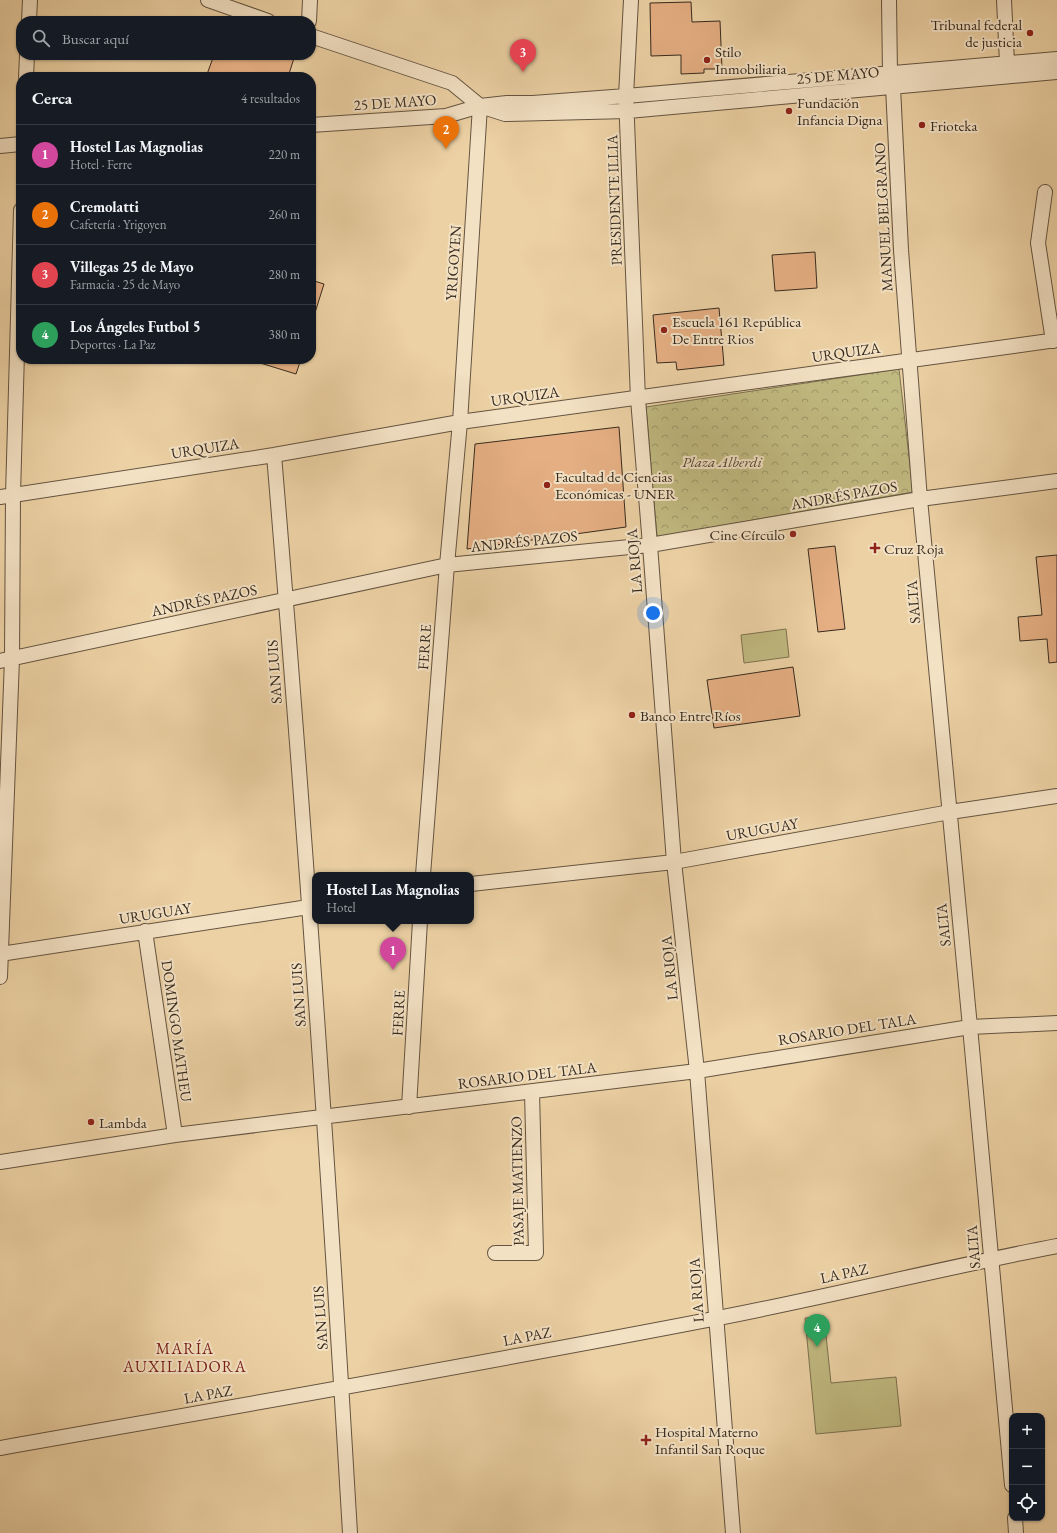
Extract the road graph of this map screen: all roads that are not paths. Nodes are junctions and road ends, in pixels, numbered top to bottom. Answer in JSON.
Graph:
{"nodes":[{"id":1,"x":30,"y":0,"type":"edge"},
{"id":2,"x":208,"y":0,"type":"edge"},
{"id":3,"x":310,"y":0,"type":"edge"},
{"id":4,"x":631,"y":0,"type":"edge"},
{"id":5,"x":889,"y":0,"type":"edge"},
{"id":6,"x":1004,"y":0,"type":"edge"},
{"id":7,"x":29,"y":16,"type":"edge"},
{"id":8,"x":254,"y":16,"type":"edge"},
{"id":9,"x":309,"y":16,"type":"edge"},
{"id":10,"x":316,"y":38,"type":"edge"},
{"id":11,"x":1057,"y":59,"type":"edge"},
{"id":12,"x":27,"y":60,"type":"edge"},
{"id":13,"x":1007,"y":63,"type":"junction"},
{"id":14,"x":26,"y":72,"type":"edge"},
{"id":15,"x":1057,"y":72,"type":"edge"},
{"id":16,"x":892,"y":80,"type":"junction"},
{"id":17,"x":626,"y":96,"type":"junction"},
{"id":18,"x":480,"y":106,"type":"junction"},
{"id":19,"x":628,"y":111,"type":"junction"},
{"id":20,"x":316,"y":125,"type":"edge"},
{"id":21,"x":16,"y":144,"type":"edge"},
{"id":22,"x":0,"y":146,"type":"edge"},
{"id":23,"x":1045,"y":192,"type":"dead end"},
{"id":24,"x":16,"y":305,"type":"edge"},
{"id":25,"x":1055,"y":340,"type":"edge"},
{"id":26,"x":909,"y":361,"type":"junction"},
{"id":27,"x":638,"y":398,"type":"junction"},
{"id":28,"x":460,"y":422,"type":"junction"},
{"id":29,"x":274,"y":455,"type":"junction"},
{"id":30,"x":1057,"y":481,"type":"edge"},
{"id":31,"x":6,"y":496,"type":"edge"},
{"id":32,"x":920,"y":499,"type":"junction"},
{"id":33,"x":650,"y":545,"type":"junction"},
{"id":34,"x":447,"y":565,"type":"junction"},
{"id":35,"x":286,"y":600,"type":"junction"},
{"id":36,"x":6,"y":660,"type":"edge"},
{"id":37,"x":1057,"y":796,"type":"edge"},
{"id":38,"x":950,"y":812,"type":"junction"},
{"id":39,"x":674,"y":862,"type":"junction"},
{"id":40,"x":423,"y":872,"type":"edge"},
{"id":41,"x":474,"y":884,"type":"edge"},
{"id":42,"x":312,"y":906,"type":"edge"},
{"id":43,"x":313,"y":924,"type":"edge"},
{"id":44,"x":420,"y":924,"type":"edge"},
{"id":45,"x":145,"y":931,"type":"junction"},
{"id":46,"x":1,"y":954,"type":"edge"},
{"id":47,"x":0,"y":976,"type":"edge"},
{"id":48,"x":1057,"y":1023,"type":"edge"},
{"id":49,"x":970,"y":1027,"type":"junction"},
{"id":50,"x":697,"y":1071,"type":"junction"},
{"id":51,"x":532,"y":1092,"type":"junction"},
{"id":52,"x":409,"y":1107,"type":"junction"},
{"id":53,"x":324,"y":1117,"type":"junction"},
{"id":54,"x":175,"y":1135,"type":"junction"},
{"id":55,"x":0,"y":1162,"type":"edge"},
{"id":56,"x":1057,"y":1246,"type":"edge"},
{"id":57,"x":495,"y":1253,"type":"dead end"},
{"id":58,"x":992,"y":1259,"type":"junction"},
{"id":59,"x":716,"y":1318,"type":"junction"},
{"id":60,"x":342,"y":1388,"type":"junction"},
{"id":61,"x":0,"y":1448,"type":"edge"},
{"id":62,"x":1009,"y":1451,"type":"edge"},
{"id":63,"x":1015,"y":1521,"type":"edge"},
{"id":64,"x":350,"y":1533,"type":"edge"},
{"id":65,"x":733,"y":1533,"type":"edge"},
{"id":66,"x":1016,"y":1533,"type":"edge"}],
"edges":[{"from":1,"to":7,"type":"street"},
{"from":2,"to":8,"type":"street"},
{"from":3,"to":9,"type":"street"},
{"from":4,"to":17,"type":"street","name":"PRESIDENTE ILLIA"},
{"from":5,"to":16,"type":"street","name":"MANUEL BELGRANO"},
{"from":6,"to":13,"type":"street"},
{"from":10,"to":18,"type":"street"},
{"from":11,"to":13,"type":"street","name":"25 DE MAYO"},
{"from":12,"to":14,"type":"street"},
{"from":13,"to":16,"type":"street","name":"25 DE MAYO"},
{"from":15,"to":16,"type":"street","name":"25 DE MAYO"},
{"from":16,"to":17,"type":"street","name":"25 DE MAYO"},
{"from":16,"to":19,"type":"street","name":"25 DE MAYO"},
{"from":16,"to":26,"type":"street","name":"MANUEL BELGRANO"},
{"from":17,"to":18,"type":"street","name":"25 DE MAYO"},
{"from":17,"to":19,"type":"street","name":"PRESIDENTE ILLIA"},
{"from":18,"to":19,"type":"street","name":"25 DE MAYO"},
{"from":18,"to":20,"type":"street","name":"25 DE MAYO"},
{"from":18,"to":28,"type":"street","name":"YRIGOYEN"},
{"from":19,"to":27,"type":"street","name":"PRESIDENTE ILLIA"},
{"from":21,"to":22,"type":"street"},
{"from":23,"to":25,"type":"street"},
{"from":24,"to":31,"type":"street"},
{"from":25,"to":26,"type":"street","name":"URQUIZA"},
{"from":26,"to":27,"type":"street","name":"URQUIZA"},
{"from":26,"to":32,"type":"street","name":"SALTA"},
{"from":27,"to":28,"type":"street","name":"URQUIZA"},
{"from":27,"to":33,"type":"street","name":"LA RIOJA"},
{"from":28,"to":29,"type":"street","name":"URQUIZA"},
{"from":28,"to":34,"type":"street","name":"FERRE"},
{"from":29,"to":31,"type":"street","name":"URQUIZA"},
{"from":29,"to":35,"type":"street","name":"SAN LUIS"},
{"from":30,"to":32,"type":"street","name":"ANDRÉS PAZOS"},
{"from":31,"to":36,"type":"street"},
{"from":32,"to":33,"type":"street","name":"ANDRÉS PAZOS"},
{"from":32,"to":38,"type":"street","name":"SALTA"},
{"from":33,"to":34,"type":"street","name":"ANDRÉS PAZOS"},
{"from":33,"to":39,"type":"street","name":"LA RIOJA"},
{"from":34,"to":35,"type":"street","name":"ANDRÉS PAZOS"},
{"from":34,"to":40,"type":"street","name":"FERRE"},
{"from":35,"to":36,"type":"street","name":"ANDRÉS PAZOS"},
{"from":35,"to":42,"type":"street","name":"SAN LUIS"},
{"from":36,"to":46,"type":"street"},
{"from":37,"to":38,"type":"street","name":"URUGUAY"},
{"from":38,"to":39,"type":"street","name":"URUGUAY"},
{"from":38,"to":49,"type":"street","name":"SALTA"},
{"from":39,"to":41,"type":"street","name":"URUGUAY"},
{"from":39,"to":50,"type":"street","name":"LA RIOJA"},
{"from":42,"to":45,"type":"street","name":"URUGUAY"},
{"from":43,"to":53,"type":"street","name":"SAN LUIS"},
{"from":44,"to":52,"type":"street","name":"FERRE"},
{"from":45,"to":46,"type":"street","name":"URUGUAY"},
{"from":45,"to":54,"type":"street","name":"DOMINGO MATHEU"},
{"from":46,"to":47,"type":"street"},
{"from":48,"to":49,"type":"street","name":"ROSARIO DEL TALA"},
{"from":49,"to":50,"type":"street","name":"ROSARIO DEL TALA"},
{"from":49,"to":58,"type":"street","name":"SALTA"},
{"from":50,"to":51,"type":"street","name":"ROSARIO DEL TALA"},
{"from":50,"to":59,"type":"street","name":"LA RIOJA"},
{"from":51,"to":52,"type":"street","name":"ROSARIO DEL TALA"},
{"from":51,"to":57,"type":"street","name":"PASAJE MATIENZO"},
{"from":52,"to":53,"type":"street","name":"ROSARIO DEL TALA"},
{"from":53,"to":54,"type":"street","name":"ROSARIO DEL TALA"},
{"from":53,"to":60,"type":"street","name":"SAN LUIS"},
{"from":54,"to":55,"type":"street","name":"ROSARIO DEL TALA"},
{"from":56,"to":58,"type":"street","name":"LA PAZ"},
{"from":58,"to":59,"type":"street","name":"LA PAZ"},
{"from":58,"to":62,"type":"street","name":"SALTA"},
{"from":59,"to":60,"type":"street","name":"LA PAZ"},
{"from":59,"to":65,"type":"street","name":"LA RIOJA"},
{"from":60,"to":61,"type":"street","name":"LA PAZ"},
{"from":60,"to":64,"type":"street","name":"SAN LUIS"},
{"from":63,"to":66,"type":"street"}]}
